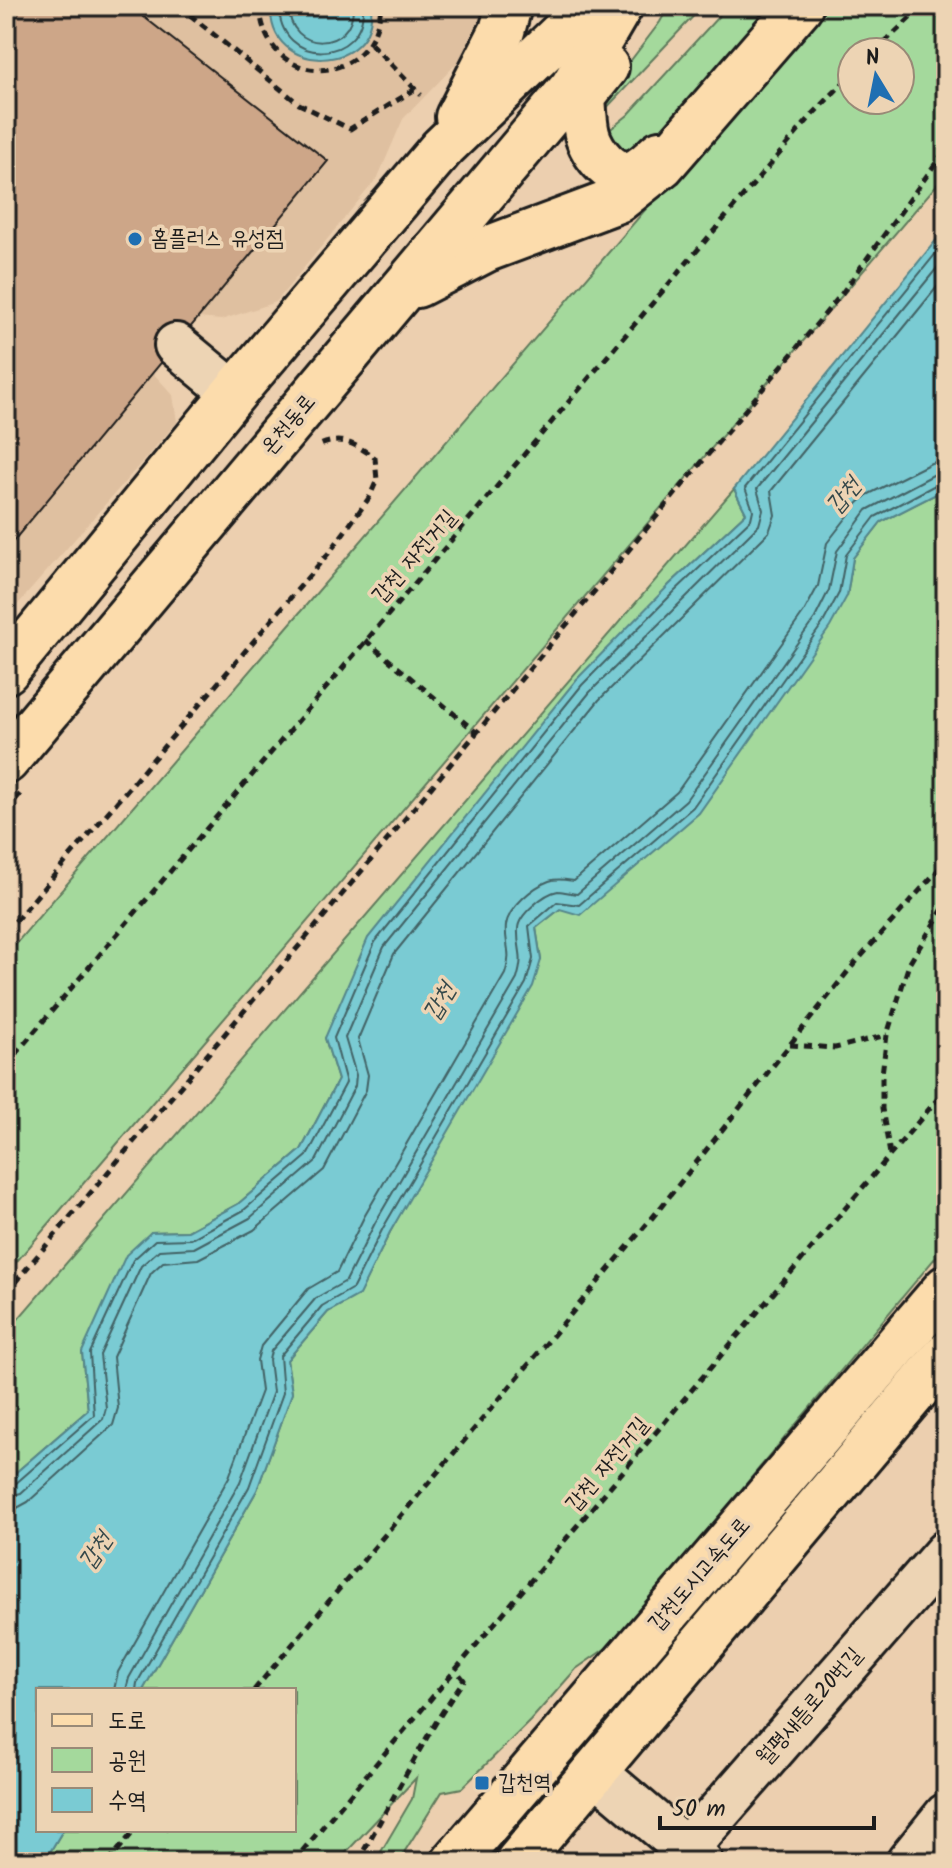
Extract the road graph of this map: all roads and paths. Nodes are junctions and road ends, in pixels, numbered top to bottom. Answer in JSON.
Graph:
{"nodes":[{"id":1,"x":179,"y":6,"type":"edge"},
{"id":2,"x":259,"y":6,"type":"edge"},
{"id":3,"x":381,"y":6,"type":"edge"},
{"id":4,"x":509,"y":6,"type":"edge"},
{"id":5,"x":590,"y":6,"type":"edge"},
{"id":6,"x":620,"y":6,"type":"edge"},
{"id":7,"x":651,"y":6,"type":"edge"},
{"id":8,"x":800,"y":6,"type":"edge"},
{"id":9,"x":923,"y":6,"type":"edge"},
{"id":10,"x":891,"y":36,"type":"edge"},
{"id":11,"x":371,"y":44,"type":"junction"},
{"id":12,"x":612,"y":60,"type":"junction"},
{"id":13,"x":572,"y":88,"type":"junction"},
{"id":14,"x":414,"y":90,"type":"junction"},
{"id":15,"x":836,"y":90,"type":"edge"},
{"id":16,"x":421,"y":95,"type":"dead end"},
{"id":17,"x":697,"y":124,"type":"junction"},
{"id":18,"x":442,"y":148,"type":"junction"},
{"id":19,"x":946,"y":149,"type":"edge"},
{"id":20,"x":398,"y":296,"type":"junction"},
{"id":21,"x":176,"y":345,"type":"dead end"},
{"id":22,"x":234,"y":393,"type":"junction"},
{"id":23,"x":314,"y":448,"type":"dead end"},
{"id":24,"x":365,"y":640,"type":"junction"},
{"id":25,"x":6,"y":671,"type":"edge"},
{"id":26,"x":476,"y":732,"type":"junction"},
{"id":27,"x":15,"y":775,"type":"edge"},
{"id":28,"x":6,"y":811,"type":"edge"},
{"id":29,"x":946,"y":861,"type":"edge"},
{"id":30,"x":946,"y":904,"type":"edge"},
{"id":31,"x":6,"y":932,"type":"edge"},
{"id":32,"x":887,"y":1035,"type":"junction"},
{"id":33,"x":790,"y":1045,"type":"junction"},
{"id":34,"x":6,"y":1065,"type":"edge"},
{"id":35,"x":946,"y":1089,"type":"edge"},
{"id":36,"x":890,"y":1155,"type":"junction"},
{"id":37,"x":946,"y":1288,"type":"edge"},
{"id":38,"x":6,"y":1293,"type":"edge"},
{"id":39,"x":946,"y":1355,"type":"edge"},
{"id":40,"x":946,"y":1552,"type":"edge"},
{"id":41,"x":456,"y":1670,"type":"junction"},
{"id":42,"x":256,"y":1688,"type":"edge"},
{"id":43,"x":595,"y":1772,"type":"junction"},
{"id":44,"x":946,"y":1815,"type":"edge"},
{"id":45,"x":133,"y":1832,"type":"edge"},
{"id":46,"x":687,"y":1858,"type":"edge"},
{"id":47,"x":916,"y":1859,"type":"edge"},
{"id":48,"x":108,"y":1862,"type":"edge"},
{"id":49,"x":293,"y":1862,"type":"edge"},
{"id":50,"x":357,"y":1862,"type":"edge"},
{"id":51,"x":454,"y":1862,"type":"edge"},
{"id":52,"x":518,"y":1862,"type":"edge"}],
"edges":[{"from":1,"to":14,"type":"path"},
{"from":2,"to":11,"type":"path"},
{"from":3,"to":11,"type":"path"},
{"from":4,"to":18,"type":"main road"},
{"from":5,"to":18,"type":"main road"},
{"from":6,"to":13,"type":"main road"},
{"from":7,"to":12,"type":"main road"},
{"from":8,"to":17,"type":"main road"},
{"from":9,"to":10,"type":"path"},
{"from":11,"to":14,"type":"path"},
{"from":12,"to":13,"type":"main road"},
{"from":12,"to":17,"type":"main road"},
{"from":13,"to":20,"type":"main road","name":"온천동로"},
{"from":14,"to":16,"type":"path"},
{"from":15,"to":24,"type":"path","name":"갑천 자전거길"},
{"from":17,"to":20,"type":"main road"},
{"from":18,"to":22,"type":"main road"},
{"from":19,"to":26,"type":"path"},
{"from":20,"to":27,"type":"main road","name":"온천동로"},
{"from":21,"to":22,"type":"street"},
{"from":22,"to":25,"type":"main road"},
{"from":23,"to":31,"type":"path"},
{"from":24,"to":26,"type":"path"},
{"from":24,"to":34,"type":"path","name":"갑천 자전거길"},
{"from":26,"to":38,"type":"path"},
{"from":27,"to":28,"type":"path"},
{"from":29,"to":33,"type":"path"},
{"from":30,"to":32,"type":"path"},
{"from":32,"to":33,"type":"path"},
{"from":32,"to":36,"type":"path"},
{"from":33,"to":42,"type":"path"},
{"from":35,"to":36,"type":"path","name":"갑천 자전거길"},
{"from":36,"to":41,"type":"path","name":"갑천 자전거길"},
{"from":37,"to":51,"type":"main road","name":"갑천도시고속도로"},
{"from":39,"to":43,"type":"main road","name":"갑천도시고속도로"},
{"from":40,"to":46,"type":"street","name":"월평새뜸로20번길"},
{"from":41,"to":49,"type":"path","name":"갑천 자전거길"},
{"from":41,"to":50,"type":"path"},
{"from":43,"to":46,"type":"street"},
{"from":43,"to":52,"type":"main road","name":"갑천도시고속도로"},
{"from":44,"to":47,"type":"street"},
{"from":45,"to":48,"type":"path"}]}
